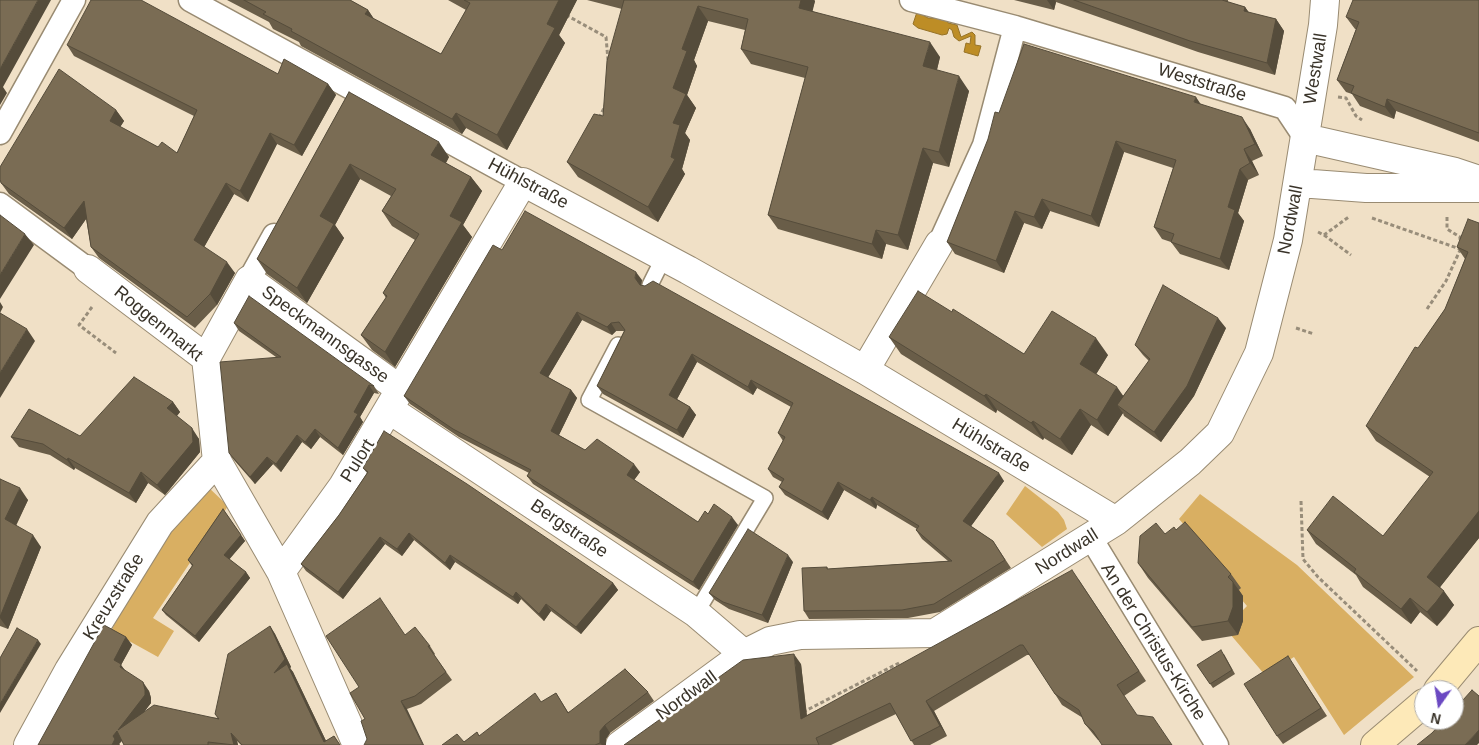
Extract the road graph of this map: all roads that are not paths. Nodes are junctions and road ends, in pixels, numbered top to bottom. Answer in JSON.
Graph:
{"nodes":[{"id":1,"x":74,"y":0,"type":"edge"},
{"id":2,"x":190,"y":0,"type":"edge"},
{"id":3,"x":911,"y":0,"type":"edge"},
{"id":4,"x":1325,"y":0,"type":"edge"},
{"id":5,"x":1015,"y":27,"type":"junction"},
{"id":6,"x":0,"y":133,"type":"edge"},
{"id":7,"x":1305,"y":138,"type":"junction"},
{"id":8,"x":1479,"y":180,"type":"edge"},
{"id":9,"x":523,"y":182,"type":"junction"},
{"id":10,"x":1299,"y":183,"type":"junction"},
{"id":11,"x":1479,"y":188,"type":"edge"},
{"id":12,"x":0,"y":204,"type":"edge"},
{"id":13,"x":284,"y":216,"type":"edge"},
{"id":14,"x":939,"y":244,"type":"joint"},
{"id":15,"x":664,"y":257,"type":"junction"},
{"id":16,"x":98,"y":276,"type":"joint"},
{"id":17,"x":249,"y":280,"type":"junction"},
{"id":18,"x":650,"y":285,"type":"edge"},
{"id":19,"x":621,"y":339,"type":"edge"},
{"id":20,"x":206,"y":358,"type":"junction"},
{"id":21,"x":865,"y":370,"type":"junction"},
{"id":22,"x":395,"y":400,"type":"junction"},
{"id":23,"x":217,"y":461,"type":"junction"},
{"id":24,"x":1116,"y":521,"type":"junction"},
{"id":25,"x":1090,"y":538,"type":"junction"},
{"id":26,"x":281,"y":572,"type":"junction"},
{"id":27,"x":696,"y":613,"type":"junction"},
{"id":28,"x":1479,"y":641,"type":"edge"},
{"id":29,"x":744,"y":654,"type":"junction"},
{"id":30,"x":1446,"y":680,"type":"edge"},
{"id":31,"x":1414,"y":711,"type":"edge"},
{"id":32,"x":28,"y":745,"type":"edge"},
{"id":33,"x":358,"y":745,"type":"edge"},
{"id":34,"x":620,"y":745,"type":"edge"},
{"id":35,"x":1217,"y":745,"type":"edge"},
{"id":36,"x":1374,"y":745,"type":"edge"}],
"edges":[{"from":1,"to":6,"type":"street"},
{"from":2,"to":9,"type":"street","name":"Hühlstraße"},
{"from":3,"to":5,"type":"street","name":"Weststraße"},
{"from":4,"to":7,"type":"street","name":"Westwall"},
{"from":5,"to":7,"type":"street","name":"Weststraße"},
{"from":5,"to":14,"type":"street"},
{"from":7,"to":8,"type":"street"},
{"from":7,"to":10,"type":"street","name":"Nordwall"},
{"from":9,"to":15,"type":"street","name":"Hühlstraße"},
{"from":9,"to":22,"type":"street","name":"Pulort"},
{"from":10,"to":11,"type":"street"},
{"from":10,"to":24,"type":"street","name":"Nordwall"},
{"from":12,"to":16,"type":"street","name":"Roggenmarkt"},
{"from":13,"to":17,"type":"street","name":"Speckmannsgasse"},
{"from":14,"to":21,"type":"street"},
{"from":15,"to":18,"type":"lane"},
{"from":15,"to":21,"type":"street","name":"Hühlstraße"},
{"from":16,"to":20,"type":"street","name":"Roggenmarkt"},
{"from":17,"to":20,"type":"street","name":"Speckmannsgasse"},
{"from":17,"to":22,"type":"street","name":"Speckmannsgasse"},
{"from":19,"to":27,"type":"lane"},
{"from":20,"to":23,"type":"street","name":"Roggenmarkt"},
{"from":21,"to":24,"type":"street","name":"Hühlstraße"},
{"from":22,"to":26,"type":"street","name":"Pulort"},
{"from":22,"to":27,"type":"street","name":"Bergstraße"},
{"from":23,"to":26,"type":"street","name":"Roggenmarkt"},
{"from":23,"to":32,"type":"street","name":"Kreuzstraße"},
{"from":24,"to":25,"type":"street","name":"Nordwall"},
{"from":25,"to":29,"type":"street","name":"Nordwall"},
{"from":25,"to":35,"type":"street","name":"An der Christus-Kirche"},
{"from":26,"to":33,"type":"street"},
{"from":27,"to":29,"type":"street","name":"Bergstraße"},
{"from":28,"to":30,"type":"main road"},
{"from":29,"to":34,"type":"street","name":"Nordwall"},
{"from":31,"to":36,"type":"main road"}]}
